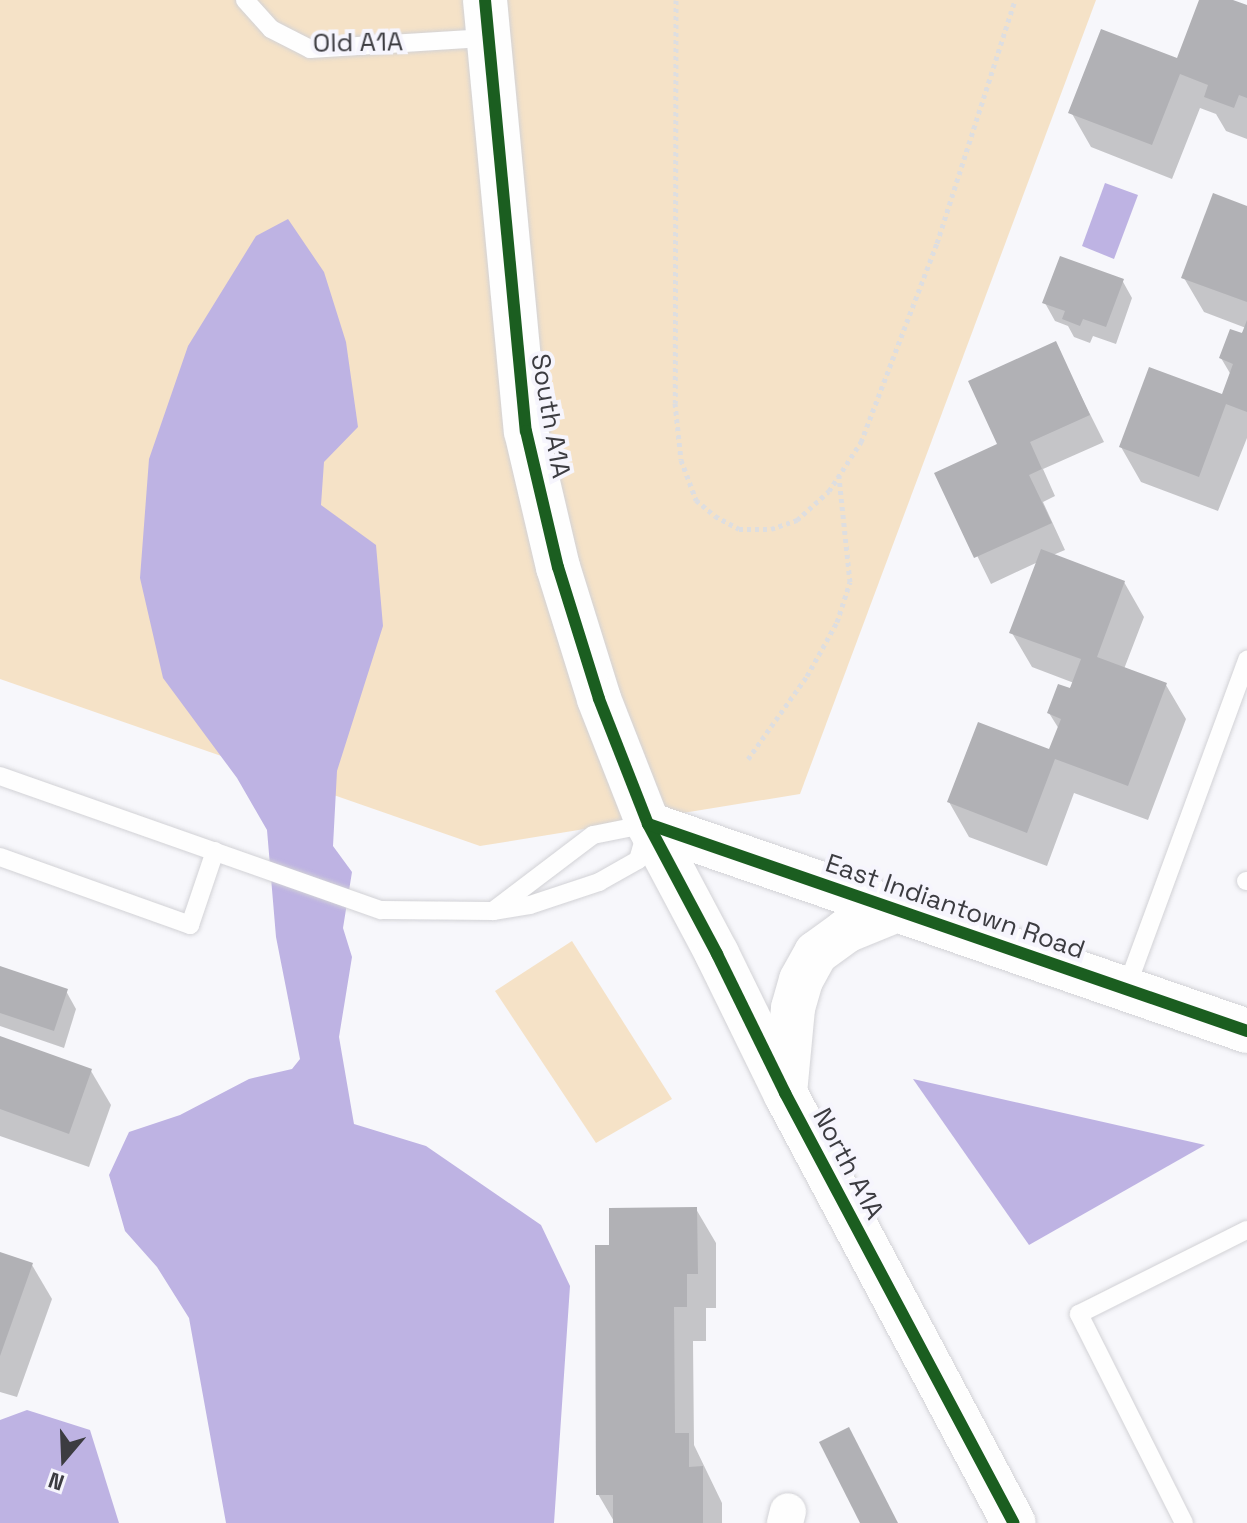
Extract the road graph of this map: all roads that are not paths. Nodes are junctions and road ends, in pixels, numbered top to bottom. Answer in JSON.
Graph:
{"nodes":[{"id":1,"x":245,"y":0,"type":"edge"},
{"id":2,"x":486,"y":19,"type":"edge"},
{"id":3,"x":1247,"y":660,"type":"edge"},
{"id":4,"x":0,"y":776,"type":"edge"},
{"id":5,"x":648,"y":824,"type":"junction"},
{"id":6,"x":215,"y":851,"type":"junction"},
{"id":7,"x":0,"y":857,"type":"edge"},
{"id":8,"x":897,"y":910,"type":"junction"},
{"id":9,"x":493,"y":911,"type":"junction"},
{"id":10,"x":1126,"y":989,"type":"junction"},
{"id":11,"x":1247,"y":1031,"type":"edge"},
{"id":12,"x":785,"y":1093,"type":"junction"},
{"id":13,"x":1247,"y":1230,"type":"edge"},
{"id":14,"x":1014,"y":1523,"type":"edge"},
{"id":15,"x":1184,"y":1523,"type":"edge"}],
"edges":[{"from":1,"to":2,"type":"lane","name":"Old A1A"},
{"from":2,"to":5,"type":"street","name":"South A1A"},
{"from":3,"to":10,"type":"lane"},
{"from":4,"to":6,"type":"lane"},
{"from":5,"to":8,"type":"street","name":"East Indiantown Road"},
{"from":5,"to":9,"type":"lane"},
{"from":5,"to":9,"type":"lane"},
{"from":5,"to":12,"type":"street","name":"North A1A"},
{"from":6,"to":7,"type":"lane"},
{"from":6,"to":9,"type":"lane"},
{"from":8,"to":10,"type":"street","name":"East Indiantown Road"},
{"from":8,"to":12,"type":"street"},
{"from":10,"to":11,"type":"street","name":"East Indiantown Road"},
{"from":12,"to":14,"type":"street","name":"North A1A"},
{"from":13,"to":15,"type":"lane"}]}
